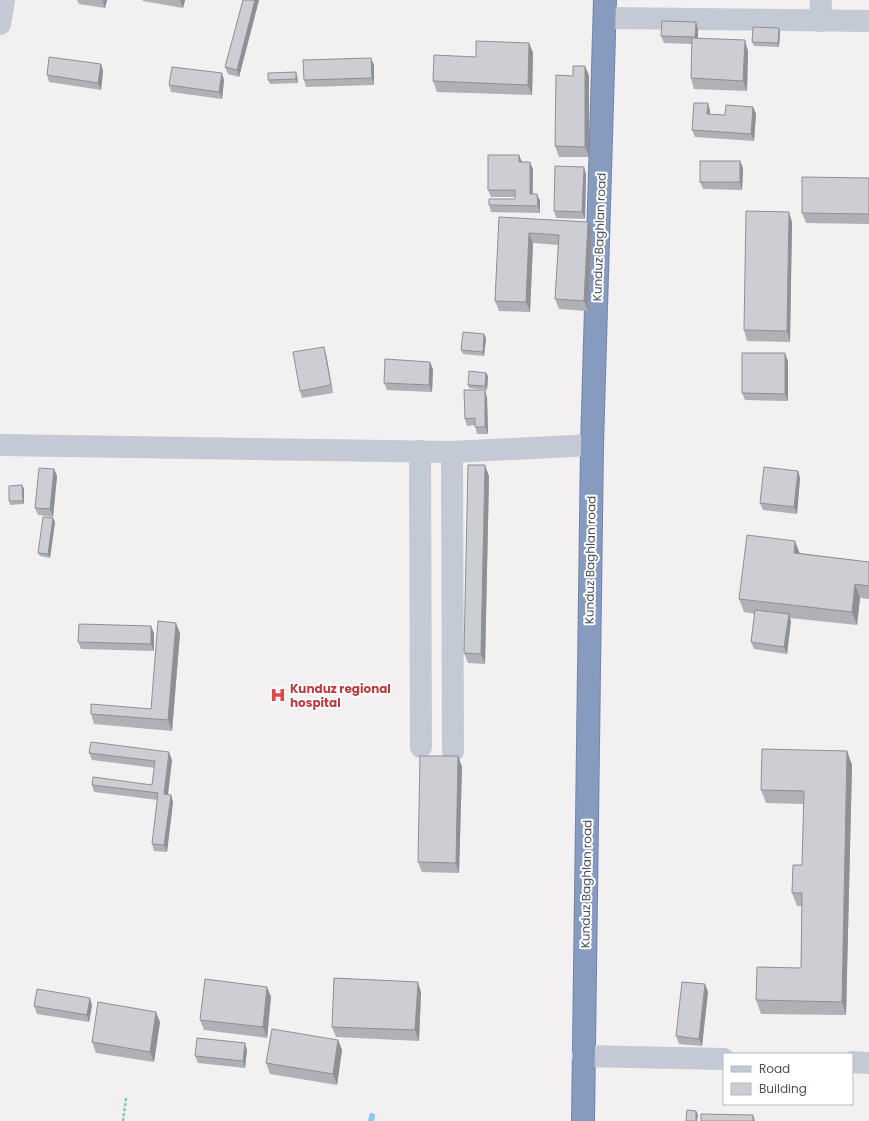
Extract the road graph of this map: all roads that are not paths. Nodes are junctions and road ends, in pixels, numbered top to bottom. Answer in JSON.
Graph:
{"nodes":[{"id":1,"x":4,"y":0,"type":"edge"},
{"id":2,"x":605,"y":9,"type":"edge"},
{"id":3,"x":820,"y":10,"type":"edge"},
{"id":4,"x":869,"y":21,"type":"edge"},
{"id":5,"x":0,"y":24,"type":"edge"},
{"id":6,"x":0,"y":445,"type":"edge"},
{"id":7,"x":592,"y":445,"type":"junction"},
{"id":8,"x":420,"y":451,"type":"junction"},
{"id":9,"x":452,"y":452,"type":"junction"},
{"id":10,"x":421,"y":747,"type":"dead end"},
{"id":11,"x":453,"y":751,"type":"dead end"},
{"id":12,"x":583,"y":1056,"type":"junction"},
{"id":13,"x":723,"y":1059,"type":"edge"},
{"id":14,"x":853,"y":1062,"type":"edge"},
{"id":15,"x":869,"y":1063,"type":"edge"},
{"id":16,"x":583,"y":1121,"type":"edge"}],
"edges":[{"from":1,"to":5,"type":"street"},
{"from":2,"to":3,"type":"street"},
{"from":2,"to":7,"type":"highway","name":"Kunduz Baghlan road"},
{"from":3,"to":4,"type":"street"},
{"from":6,"to":8,"type":"street"},
{"from":7,"to":9,"type":"street"},
{"from":7,"to":12,"type":"highway","name":"Kunduz Baghlan road"},
{"from":8,"to":9,"type":"street"},
{"from":8,"to":10,"type":"street"},
{"from":9,"to":11,"type":"street"},
{"from":12,"to":13,"type":"street"},
{"from":12,"to":16,"type":"highway","name":"Kunduz Baghlan road"},
{"from":14,"to":15,"type":"street"}]}
